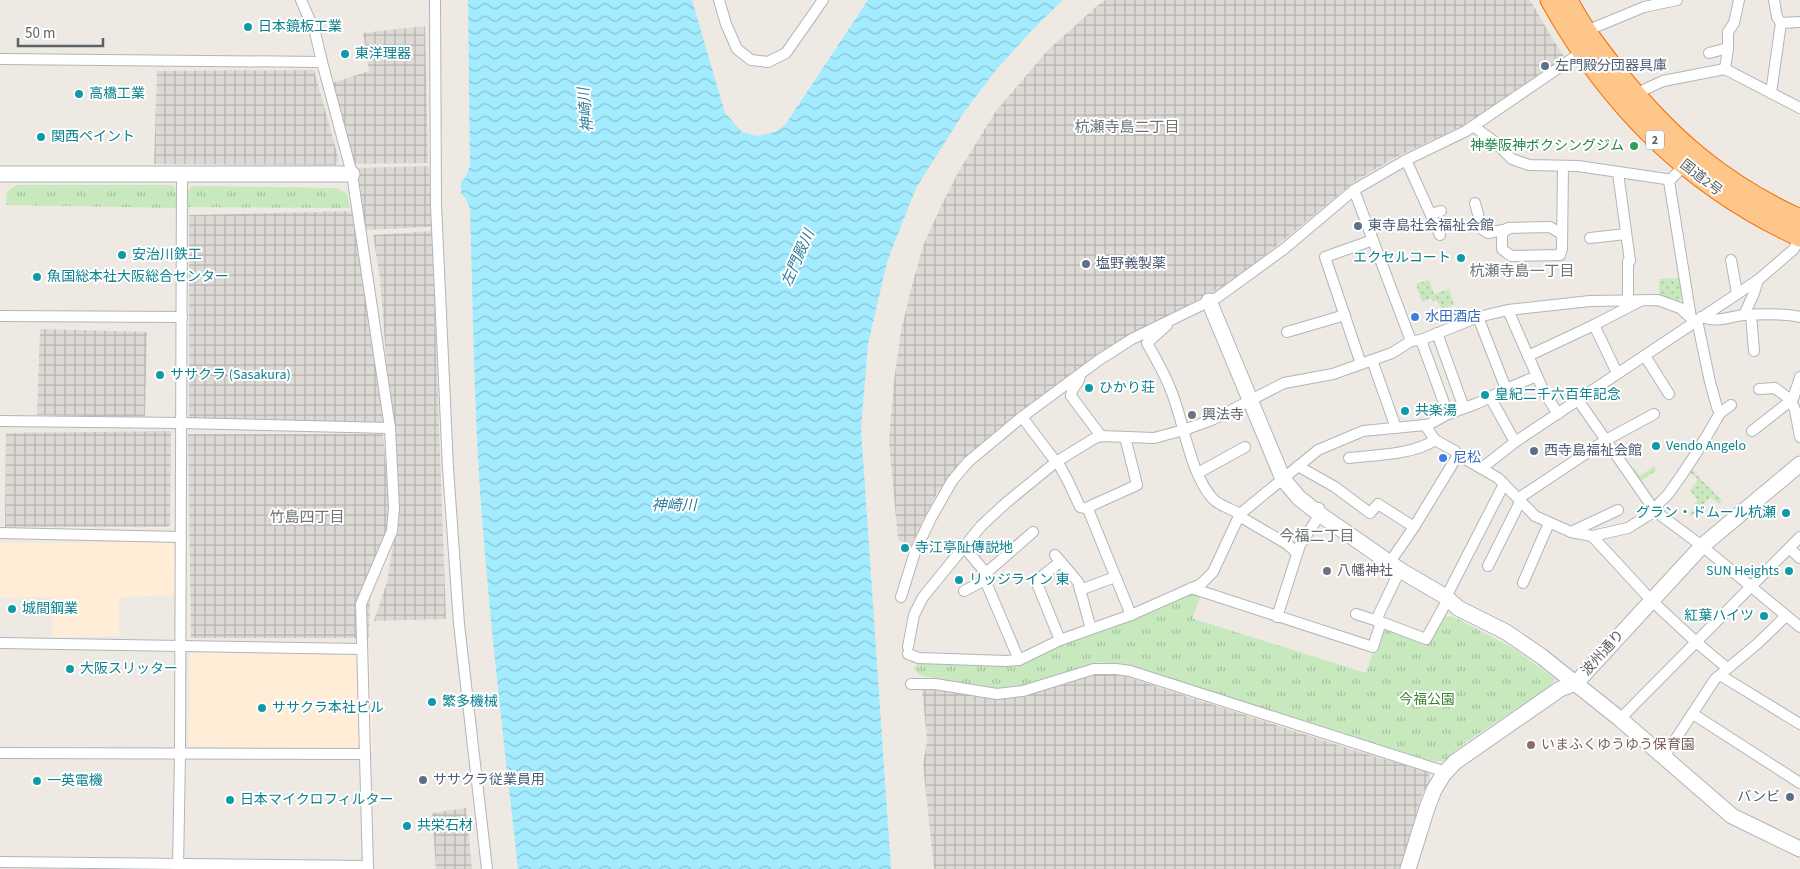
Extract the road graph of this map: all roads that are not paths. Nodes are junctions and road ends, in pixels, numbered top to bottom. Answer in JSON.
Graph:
{"nodes":[{"id":1,"x":301,"y":0,"type":"edge"},
{"id":2,"x":435,"y":0,"type":"edge"},
{"id":3,"x":719,"y":0,"type":"edge"},
{"id":4,"x":823,"y":0,"type":"edge"},
{"id":5,"x":1550,"y":0,"type":"edge"},
{"id":6,"x":1568,"y":0,"type":"edge"},
{"id":7,"x":1677,"y":0,"type":"edge"},
{"id":8,"x":1739,"y":0,"type":"edge"},
{"id":9,"x":1774,"y":0,"type":"edge"},
{"id":10,"x":1800,"y":22,"type":"edge"},
{"id":11,"x":1781,"y":23,"type":"junction"},
{"id":12,"x":1586,"y":32,"type":"junction"},
{"id":13,"x":1728,"y":48,"type":"junction"},
{"id":14,"x":1582,"y":52,"type":"junction"},
{"id":15,"x":1709,"y":53,"type":"dead end"},
{"id":16,"x":0,"y":59,"type":"edge"},
{"id":17,"x":322,"y":62,"type":"junction"},
{"id":18,"x":1724,"y":68,"type":"junction"},
{"id":19,"x":1771,"y":93,"type":"junction"},
{"id":20,"x":1635,"y":94,"type":"junction"},
{"id":21,"x":1800,"y":108,"type":"edge"},
{"id":22,"x":1473,"y":126,"type":"junction"},
{"id":23,"x":1406,"y":160,"type":"junction"},
{"id":24,"x":1563,"y":166,"type":"junction"},
{"id":25,"x":1684,"y":166,"type":"junction"},
{"id":26,"x":1618,"y":172,"type":"junction"},
{"id":27,"x":0,"y":174,"type":"edge"},
{"id":28,"x":182,"y":174,"type":"junction"},
{"id":29,"x":352,"y":174,"type":"junction"},
{"id":30,"x":1670,"y":182,"type":"junction"},
{"id":31,"x":1354,"y":190,"type":"junction"},
{"id":32,"x":1475,"y":203,"type":"dead end"},
{"id":33,"x":1800,"y":219,"type":"edge"},
{"id":34,"x":1508,"y":228,"type":"junction"},
{"id":35,"x":1562,"y":234,"type":"junction"},
{"id":36,"x":1626,"y":234,"type":"junction"},
{"id":37,"x":1440,"y":235,"type":"dead end"},
{"id":38,"x":1800,"y":237,"type":"edge"},
{"id":39,"x":1590,"y":238,"type":"dead end"},
{"id":40,"x":1373,"y":240,"type":"junction"},
{"id":41,"x":1731,"y":260,"type":"dead end"},
{"id":42,"x":1758,"y":280,"type":"junction"},
{"id":43,"x":1737,"y":293,"type":"junction"},
{"id":44,"x":1628,"y":300,"type":"junction"},
{"id":45,"x":1642,"y":300,"type":"junction"},
{"id":46,"x":1209,"y":301,"type":"junction"},
{"id":47,"x":1508,"y":310,"type":"junction"},
{"id":48,"x":1345,"y":315,"type":"junction"},
{"id":49,"x":1748,"y":315,"type":"junction"},
{"id":50,"x":0,"y":316,"type":"edge"},
{"id":51,"x":182,"y":317,"type":"junction"},
{"id":52,"x":1478,"y":317,"type":"junction"},
{"id":53,"x":1800,"y":317,"type":"edge"},
{"id":54,"x":1172,"y":319,"type":"junction"},
{"id":55,"x":1696,"y":319,"type":"junction"},
{"id":56,"x":1594,"y":326,"type":"junction"},
{"id":57,"x":1287,"y":332,"type":"dead end"},
{"id":58,"x":1438,"y":334,"type":"junction"},
{"id":59,"x":1132,"y":340,"type":"junction"},
{"id":60,"x":1416,"y":340,"type":"junction"},
{"id":61,"x":1148,"y":344,"type":"junction"},
{"id":62,"x":1754,"y":351,"type":"dead end"},
{"id":63,"x":1528,"y":356,"type":"junction"},
{"id":64,"x":1644,"y":356,"type":"junction"},
{"id":65,"x":1372,"y":360,"type":"junction"},
{"id":66,"x":1361,"y":364,"type":"junction"},
{"id":67,"x":1617,"y":373,"type":"junction"},
{"id":68,"x":1080,"y":374,"type":"junction"},
{"id":69,"x":1537,"y":376,"type":"junction"},
{"id":70,"x":1800,"y":377,"type":"edge"},
{"id":71,"x":1506,"y":389,"type":"junction"},
{"id":72,"x":1759,"y":389,"type":"dead end"},
{"id":73,"x":1669,"y":394,"type":"dead end"},
{"id":74,"x":1490,"y":397,"type":"junction"},
{"id":75,"x":1250,"y":399,"type":"junction"},
{"id":76,"x":1578,"y":400,"type":"junction"},
{"id":77,"x":1791,"y":400,"type":"junction"},
{"id":78,"x":1731,"y":405,"type":"dead end"},
{"id":79,"x":1464,"y":408,"type":"junction"},
{"id":80,"x":1720,"y":413,"type":"junction"},
{"id":81,"x":1448,"y":414,"type":"junction"},
{"id":82,"x":1558,"y":414,"type":"junction"},
{"id":83,"x":1654,"y":414,"type":"dead end"},
{"id":84,"x":1022,"y":417,"type":"junction"},
{"id":85,"x":0,"y":421,"type":"edge"},
{"id":86,"x":181,"y":423,"type":"junction"},
{"id":87,"x":1424,"y":425,"type":"junction"},
{"id":88,"x":390,"y":428,"type":"junction"},
{"id":89,"x":1396,"y":428,"type":"junction"},
{"id":90,"x":1184,"y":430,"type":"junction"},
{"id":91,"x":1752,"y":431,"type":"dead end"},
{"id":92,"x":1101,"y":436,"type":"junction"},
{"id":93,"x":1125,"y":437,"type":"junction"},
{"id":94,"x":1800,"y":437,"type":"edge"},
{"id":95,"x":1435,"y":440,"type":"junction"},
{"id":96,"x":1606,"y":440,"type":"junction"},
{"id":97,"x":1515,"y":442,"type":"junction"},
{"id":98,"x":1245,"y":447,"type":"dead end"},
{"id":99,"x":1458,"y":456,"type":"junction"},
{"id":100,"x":1349,"y":458,"type":"dead end"},
{"id":101,"x":1056,"y":461,"type":"junction"},
{"id":102,"x":1298,"y":466,"type":"junction"},
{"id":103,"x":1482,"y":468,"type":"junction"},
{"id":104,"x":1798,"y":469,"type":"edge"},
{"id":105,"x":1198,"y":473,"type":"junction"},
{"id":106,"x":1283,"y":478,"type":"junction"},
{"id":107,"x":1504,"y":484,"type":"junction"},
{"id":108,"x":1520,"y":499,"type":"junction"},
{"id":109,"x":1086,"y":508,"type":"junction"},
{"id":110,"x":1319,"y":510,"type":"junction"},
{"id":111,"x":1618,"y":510,"type":"dead end"},
{"id":112,"x":1655,"y":511,"type":"junction"},
{"id":113,"x":1240,"y":515,"type":"junction"},
{"id":114,"x":1549,"y":523,"type":"junction"},
{"id":115,"x":1414,"y":527,"type":"junction"},
{"id":116,"x":0,"y":532,"type":"edge"},
{"id":117,"x":1033,"y":532,"type":"dead end"},
{"id":118,"x":1571,"y":532,"type":"junction"},
{"id":119,"x":1592,"y":536,"type":"junction"},
{"id":120,"x":181,"y":537,"type":"junction"},
{"id":121,"x":1800,"y":537,"type":"edge"},
{"id":122,"x":963,"y":546,"type":"junction"},
{"id":123,"x":1702,"y":546,"type":"junction"},
{"id":124,"x":1789,"y":548,"type":"junction"},
{"id":125,"x":1297,"y":553,"type":"junction"},
{"id":126,"x":1800,"y":558,"type":"edge"},
{"id":127,"x":1395,"y":566,"type":"junction"},
{"id":128,"x":1488,"y":566,"type":"dead end"},
{"id":129,"x":985,"y":577,"type":"junction"},
{"id":130,"x":1115,"y":577,"type":"junction"},
{"id":131,"x":1523,"y":583,"type":"dead end"},
{"id":132,"x":1750,"y":587,"type":"junction"},
{"id":133,"x":1191,"y":588,"type":"junction"},
{"id":134,"x":1080,"y":590,"type":"junction"},
{"id":135,"x":964,"y":591,"type":"dead end"},
{"id":136,"x":901,"y":597,"type":"dead end"},
{"id":137,"x":1447,"y":598,"type":"junction"},
{"id":138,"x":1651,"y":600,"type":"junction"},
{"id":139,"x":1356,"y":614,"type":"dead end"},
{"id":140,"x":1131,"y":615,"type":"junction"},
{"id":141,"x":1786,"y":616,"type":"junction"},
{"id":142,"x":1277,"y":617,"type":"junction"},
{"id":143,"x":1378,"y":621,"type":"junction"},
{"id":144,"x":1800,"y":627,"type":"edge"},
{"id":145,"x":1091,"y":629,"type":"junction"},
{"id":146,"x":1060,"y":640,"type":"junction"},
{"id":147,"x":1696,"y":642,"type":"junction"},
{"id":148,"x":0,"y":643,"type":"edge"},
{"id":149,"x":180,"y":646,"type":"junction"},
{"id":150,"x":362,"y":649,"type":"junction"},
{"id":151,"x":1019,"y":660,"type":"junction"},
{"id":152,"x":1723,"y":671,"type":"junction"},
{"id":153,"x":1576,"y":683,"type":"junction"},
{"id":154,"x":911,"y":684,"type":"dead end"},
{"id":155,"x":1693,"y":714,"type":"junction"},
{"id":156,"x":1620,"y":719,"type":"junction"},
{"id":157,"x":1800,"y":724,"type":"edge"},
{"id":158,"x":0,"y":753,"type":"edge"},
{"id":159,"x":180,"y":753,"type":"junction"},
{"id":160,"x":365,"y":754,"type":"junction"},
{"id":161,"x":1664,"y":757,"type":"junction"},
{"id":162,"x":1446,"y":772,"type":"junction"},
{"id":163,"x":1800,"y":783,"type":"edge"},
{"id":164,"x":1799,"y":846,"type":"edge"},
{"id":165,"x":0,"y":862,"type":"edge"},
{"id":166,"x":178,"y":867,"type":"edge"},
{"id":167,"x":368,"y":868,"type":"edge"},
{"id":168,"x":487,"y":869,"type":"edge"},
{"id":169,"x":1408,"y":869,"type":"edge"}],
"edges":[{"from":1,"to":17,"type":"street"},
{"from":2,"to":168,"type":"street"},
{"from":3,"to":4,"type":"street"},
{"from":5,"to":14,"type":"highway","name":"国道2号","number":"2"},
{"from":6,"to":12,"type":"highway","name":"国道2号","number":"2"},
{"from":7,"to":12,"type":"street"},
{"from":8,"to":13,"type":"street"},
{"from":9,"to":11,"type":"street"},
{"from":10,"to":11,"type":"street"},
{"from":11,"to":19,"type":"street"},
{"from":12,"to":20,"type":"highway","name":"国道2号","number":"2"},
{"from":13,"to":15,"type":"street"},
{"from":13,"to":18,"type":"street"},
{"from":14,"to":22,"type":"street"},
{"from":14,"to":25,"type":"highway","name":"国道2号","number":"2"},
{"from":16,"to":17,"type":"street"},
{"from":17,"to":29,"type":"street"},
{"from":18,"to":19,"type":"street"},
{"from":18,"to":20,"type":"street"},
{"from":19,"to":21,"type":"street"},
{"from":20,"to":33,"type":"highway","name":"国道2号","number":"2"},
{"from":22,"to":23,"type":"street"},
{"from":22,"to":24,"type":"street"},
{"from":23,"to":31,"type":"street"},
{"from":23,"to":37,"type":"street"},
{"from":24,"to":26,"type":"street"},
{"from":24,"to":35,"type":"street"},
{"from":25,"to":30,"type":"street"},
{"from":25,"to":38,"type":"highway","name":"国道2号","number":"2"},
{"from":26,"to":30,"type":"street"},
{"from":26,"to":36,"type":"street"},
{"from":27,"to":28,"type":"street"},
{"from":28,"to":29,"type":"street"},
{"from":28,"to":51,"type":"street"},
{"from":29,"to":88,"type":"street"},
{"from":30,"to":55,"type":"street"},
{"from":31,"to":40,"type":"street"},
{"from":31,"to":46,"type":"street"},
{"from":32,"to":34,"type":"street"},
{"from":34,"to":35,"type":"street"},
{"from":34,"to":35,"type":"street"},
{"from":36,"to":39,"type":"street"},
{"from":36,"to":44,"type":"street"},
{"from":38,"to":42,"type":"street"},
{"from":40,"to":48,"type":"street"},
{"from":40,"to":60,"type":"street"},
{"from":41,"to":43,"type":"street"},
{"from":42,"to":43,"type":"street"},
{"from":42,"to":49,"type":"street"},
{"from":43,"to":55,"type":"street"},
{"from":44,"to":45,"type":"street"},
{"from":44,"to":47,"type":"street"},
{"from":45,"to":55,"type":"street"},
{"from":45,"to":56,"type":"street"},
{"from":46,"to":54,"type":"street"},
{"from":46,"to":75,"type":"street"},
{"from":47,"to":52,"type":"street"},
{"from":47,"to":63,"type":"street"},
{"from":48,"to":57,"type":"street"},
{"from":48,"to":66,"type":"street"},
{"from":49,"to":53,"type":"street"},
{"from":49,"to":55,"type":"street"},
{"from":49,"to":62,"type":"street"},
{"from":50,"to":51,"type":"street"},
{"from":51,"to":86,"type":"street"},
{"from":52,"to":58,"type":"street"},
{"from":52,"to":71,"type":"street"},
{"from":54,"to":59,"type":"street"},
{"from":54,"to":61,"type":"street"},
{"from":55,"to":64,"type":"street"},
{"from":55,"to":80,"type":"street"},
{"from":56,"to":63,"type":"street"},
{"from":56,"to":67,"type":"street"},
{"from":58,"to":60,"type":"street"},
{"from":58,"to":79,"type":"street"},
{"from":59,"to":61,"type":"street"},
{"from":59,"to":68,"type":"street"},
{"from":60,"to":65,"type":"street"},
{"from":60,"to":81,"type":"street"},
{"from":61,"to":90,"type":"street"},
{"from":63,"to":69,"type":"street"},
{"from":64,"to":67,"type":"street"},
{"from":64,"to":73,"type":"street"},
{"from":65,"to":66,"type":"street"},
{"from":65,"to":89,"type":"street"},
{"from":66,"to":75,"type":"street"},
{"from":67,"to":76,"type":"street"},
{"from":68,"to":84,"type":"street"},
{"from":68,"to":92,"type":"street"},
{"from":69,"to":71,"type":"street"},
{"from":69,"to":82,"type":"street"},
{"from":70,"to":77,"type":"street"},
{"from":71,"to":74,"type":"street"},
{"from":72,"to":77,"type":"street"},
{"from":74,"to":79,"type":"street"},
{"from":74,"to":97,"type":"street"},
{"from":75,"to":90,"type":"street"},
{"from":75,"to":106,"type":"street"},
{"from":76,"to":82,"type":"street"},
{"from":76,"to":96,"type":"street"},
{"from":77,"to":91,"type":"street"},
{"from":77,"to":94,"type":"street"},
{"from":78,"to":80,"type":"street"},
{"from":79,"to":81,"type":"street"},
{"from":80,"to":112,"type":"street"},
{"from":81,"to":87,"type":"street"},
{"from":82,"to":97,"type":"street"},
{"from":83,"to":96,"type":"street"},
{"from":84,"to":101,"type":"street"},
{"from":84,"to":136,"type":"street"},
{"from":85,"to":86,"type":"street"},
{"from":86,"to":88,"type":"street"},
{"from":86,"to":120,"type":"street"},
{"from":87,"to":89,"type":"street"},
{"from":87,"to":95,"type":"street"},
{"from":88,"to":150,"type":"street"},
{"from":89,"to":102,"type":"street"},
{"from":90,"to":93,"type":"street"},
{"from":90,"to":105,"type":"street"},
{"from":92,"to":93,"type":"street"},
{"from":92,"to":101,"type":"street"},
{"from":93,"to":109,"type":"street"},
{"from":95,"to":99,"type":"street"},
{"from":95,"to":100,"type":"street"},
{"from":96,"to":108,"type":"street"},
{"from":96,"to":112,"type":"street"},
{"from":97,"to":103,"type":"street"},
{"from":98,"to":105,"type":"street"},
{"from":99,"to":103,"type":"street"},
{"from":99,"to":115,"type":"street"},
{"from":101,"to":109,"type":"street"},
{"from":101,"to":122,"type":"street"},
{"from":102,"to":106,"type":"street"},
{"from":102,"to":115,"type":"street"},
{"from":103,"to":107,"type":"street"},
{"from":104,"to":123,"type":"street","name":"波州通り"},
{"from":105,"to":113,"type":"street"},
{"from":106,"to":110,"type":"street"},
{"from":106,"to":113,"type":"street"},
{"from":107,"to":108,"type":"street"},
{"from":107,"to":137,"type":"street"},
{"from":108,"to":114,"type":"street"},
{"from":108,"to":128,"type":"street"},
{"from":109,"to":130,"type":"street"},
{"from":110,"to":125,"type":"street"},
{"from":110,"to":127,"type":"street"},
{"from":111,"to":118,"type":"street"},
{"from":112,"to":119,"type":"street"},
{"from":112,"to":123,"type":"street"},
{"from":113,"to":125,"type":"street"},
{"from":113,"to":133,"type":"street"},
{"from":114,"to":118,"type":"street"},
{"from":114,"to":131,"type":"street"},
{"from":115,"to":127,"type":"street"},
{"from":116,"to":120,"type":"street"},
{"from":117,"to":129,"type":"street"},
{"from":118,"to":119,"type":"street"},
{"from":119,"to":138,"type":"street"},
{"from":120,"to":149,"type":"street"},
{"from":121,"to":124,"type":"street"},
{"from":122,"to":129,"type":"street"},
{"from":122,"to":151,"type":"street"},
{"from":123,"to":132,"type":"street"},
{"from":123,"to":138,"type":"street","name":"波州通り"},
{"from":124,"to":126,"type":"street"},
{"from":124,"to":132,"type":"street"},
{"from":125,"to":142,"type":"street"},
{"from":127,"to":137,"type":"street"},
{"from":127,"to":143,"type":"street"},
{"from":129,"to":135,"type":"street"},
{"from":129,"to":151,"type":"street"},
{"from":130,"to":134,"type":"street"},
{"from":130,"to":140,"type":"street"},
{"from":132,"to":141,"type":"street"},
{"from":132,"to":147,"type":"street"},
{"from":133,"to":140,"type":"street"},
{"from":133,"to":142,"type":"street"},
{"from":134,"to":145,"type":"street"},
{"from":134,"to":146,"type":"street"},
{"from":137,"to":143,"type":"street"},
{"from":137,"to":153,"type":"street"},
{"from":138,"to":147,"type":"street"},
{"from":138,"to":153,"type":"street","name":"波州通り"},
{"from":139,"to":143,"type":"street"},
{"from":140,"to":145,"type":"street"},
{"from":141,"to":144,"type":"street"},
{"from":141,"to":152,"type":"street"},
{"from":142,"to":143,"type":"street"},
{"from":145,"to":146,"type":"street"},
{"from":146,"to":151,"type":"street"},
{"from":147,"to":152,"type":"street"},
{"from":147,"to":156,"type":"street"},
{"from":148,"to":149,"type":"street"},
{"from":149,"to":150,"type":"street"},
{"from":149,"to":159,"type":"street"},
{"from":150,"to":160,"type":"street"},
{"from":152,"to":155,"type":"street"},
{"from":152,"to":157,"type":"street"},
{"from":153,"to":156,"type":"street"},
{"from":153,"to":162,"type":"street","name":"波州通り"},
{"from":154,"to":162,"type":"street"},
{"from":155,"to":161,"type":"street"},
{"from":155,"to":163,"type":"street"},
{"from":156,"to":161,"type":"street"},
{"from":158,"to":159,"type":"street"},
{"from":159,"to":160,"type":"street"},
{"from":159,"to":166,"type":"street"},
{"from":160,"to":167,"type":"street"},
{"from":161,"to":164,"type":"street"},
{"from":162,"to":169,"type":"street","name":"波州通り"},
{"from":165,"to":166,"type":"street"},
{"from":166,"to":167,"type":"street"}]}
